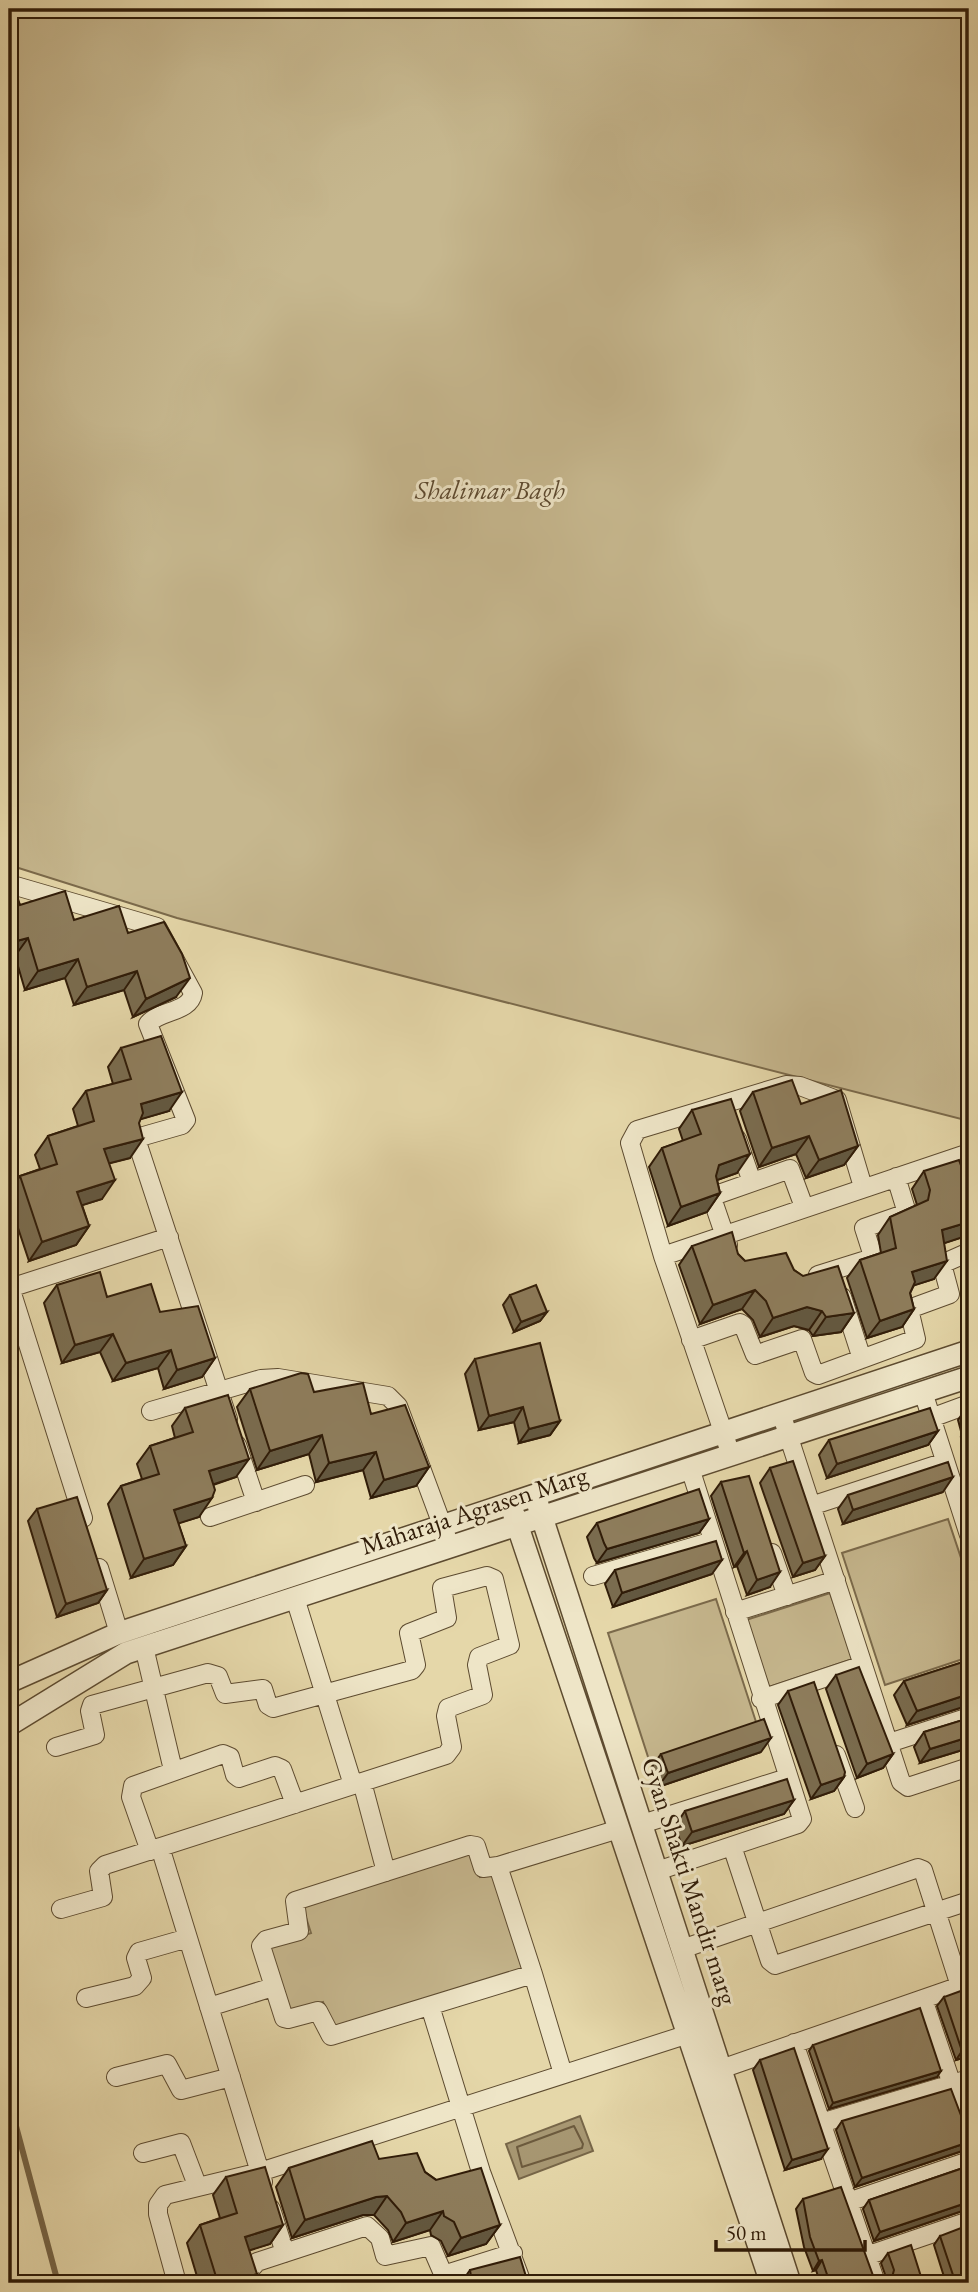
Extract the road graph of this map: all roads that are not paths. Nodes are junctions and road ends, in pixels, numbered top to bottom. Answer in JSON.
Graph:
{"nodes":[{"id":1,"x":9,"y":884,"type":"edge"},
{"id":2,"x":725,"y":1103,"type":"junction"},
{"id":3,"x":961,"y":1155,"type":"edge"},
{"id":4,"x":895,"y":1177,"type":"junction"},
{"id":5,"x":961,"y":1181,"type":"edge"},
{"id":6,"x":752,"y":1182,"type":"junction"},
{"id":7,"x":863,"y":1188,"type":"junction"},
{"id":8,"x":804,"y":1208,"type":"junction"},
{"id":9,"x":725,"y":1234,"type":"junction"},
{"id":10,"x":169,"y":1237,"type":"junction"},
{"id":11,"x":969,"y":1252,"type":"edge"},
{"id":12,"x":663,"y":1255,"type":"junction"},
{"id":13,"x":735,"y":1267,"type":"edge"},
{"id":14,"x":833,"y":1271,"type":"junction"},
{"id":15,"x":803,"y":1280,"type":"edge"},
{"id":16,"x":9,"y":1286,"type":"edge"},
{"id":17,"x":691,"y":1340,"type":"junction"},
{"id":18,"x":969,"y":1351,"type":"edge"},
{"id":19,"x":862,"y":1359,"type":"junction"},
{"id":20,"x":969,"y":1377,"type":"edge"},
{"id":21,"x":219,"y":1391,"type":"junction"},
{"id":22,"x":923,"y":1392,"type":"junction"},
{"id":23,"x":969,"y":1404,"type":"edge"},
{"id":24,"x":151,"y":1411,"type":"dead end"},
{"id":25,"x":781,"y":1413,"type":"junction"},
{"id":26,"x":931,"y":1418,"type":"junction"},
{"id":27,"x":723,"y":1433,"type":"junction"},
{"id":28,"x":788,"y":1436,"type":"junction"},
{"id":29,"x":731,"y":1455,"type":"junction"},
{"id":30,"x":946,"y":1462,"type":"junction"},
{"id":31,"x":690,"y":1468,"type":"junction"},
{"id":32,"x":305,"y":1485,"type":"dead end"},
{"id":33,"x":535,"y":1496,"type":"junction"},
{"id":34,"x":256,"y":1502,"type":"junction"},
{"id":35,"x":510,"y":1504,"type":"junction"},
{"id":36,"x":811,"y":1506,"type":"junction"},
{"id":37,"x":210,"y":1517,"type":"edge"},
{"id":38,"x":542,"y":1518,"type":"junction"},
{"id":39,"x":443,"y":1525,"type":"junction"},
{"id":40,"x":517,"y":1526,"type":"junction"},
{"id":41,"x":765,"y":1533,"type":"edge"},
{"id":42,"x":969,"y":1535,"type":"edge"},
{"id":43,"x":713,"y":1542,"type":"junction"},
{"id":44,"x":450,"y":1548,"type":"junction"},
{"id":45,"x":593,"y":1576,"type":"dead end"},
{"id":46,"x":836,"y":1580,"type":"junction"},
{"id":47,"x":786,"y":1596,"type":"junction"},
{"id":48,"x":295,"y":1598,"type":"junction"},
{"id":49,"x":735,"y":1612,"type":"junction"},
{"id":50,"x":119,"y":1633,"type":"junction"},
{"id":51,"x":144,"y":1647,"type":"junction"},
{"id":52,"x":863,"y":1665,"type":"junction"},
{"id":53,"x":9,"y":1682,"type":"edge"},
{"id":54,"x":154,"y":1688,"type":"junction"},
{"id":55,"x":325,"y":1694,"type":"junction"},
{"id":56,"x":761,"y":1699,"type":"junction"},
{"id":57,"x":969,"y":1717,"type":"edge"},
{"id":58,"x":9,"y":1725,"type":"edge"},
{"id":59,"x":829,"y":1732,"type":"edge"},
{"id":60,"x":889,"y":1744,"type":"junction"},
{"id":61,"x":56,"y":1747,"type":"dead end"},
{"id":62,"x":969,"y":1767,"type":"edge"},
{"id":63,"x":173,"y":1770,"type":"junction"},
{"id":64,"x":788,"y":1778,"type":"junction"},
{"id":65,"x":358,"y":1783,"type":"junction"},
{"id":66,"x":295,"y":1804,"type":"junction"},
{"id":67,"x":855,"y":1808,"type":"dead end"},
{"id":68,"x":642,"y":1824,"type":"junction"},
{"id":69,"x":619,"y":1829,"type":"junction"},
{"id":70,"x":732,"y":1846,"type":"junction"},
{"id":71,"x":155,"y":1849,"type":"junction"},
{"id":72,"x":498,"y":1866,"type":"junction"},
{"id":73,"x":657,"y":1871,"type":"junction"},
{"id":74,"x":386,"y":1872,"type":"junction"},
{"id":75,"x":969,"y":1901,"type":"edge"},
{"id":76,"x":61,"y":1909,"type":"dead end"},
{"id":77,"x":936,"y":1912,"type":"junction"},
{"id":78,"x":758,"y":1922,"type":"junction"},
{"id":79,"x":188,"y":1938,"type":"junction"},
{"id":80,"x":682,"y":1949,"type":"junction"},
{"id":81,"x":533,"y":1974,"type":"junction"},
{"id":82,"x":965,"y":1985,"type":"edge"},
{"id":83,"x":273,"y":1987,"type":"junction"},
{"id":84,"x":86,"y":1998,"type":"dead end"},
{"id":85,"x":923,"y":1999,"type":"junction"},
{"id":86,"x":430,"y":2006,"type":"junction"},
{"id":87,"x":209,"y":2007,"type":"junction"},
{"id":88,"x":698,"y":2031,"type":"junction"},
{"id":89,"x":794,"y":2043,"type":"junction"},
{"id":90,"x":721,"y":2069,"type":"junction"},
{"id":91,"x":562,"y":2074,"type":"junction"},
{"id":92,"x":116,"y":2077,"type":"dead end"},
{"id":93,"x":231,"y":2077,"type":"junction"},
{"id":94,"x":961,"y":2082,"type":"edge"},
{"id":95,"x":461,"y":2107,"type":"junction"},
{"id":96,"x":821,"y":2123,"type":"junction"},
{"id":97,"x":969,"y":2135,"type":"edge"},
{"id":98,"x":143,"y":2153,"type":"dead end"},
{"id":99,"x":969,"y":2161,"type":"edge"},
{"id":100,"x":260,"y":2172,"type":"junction"},
{"id":101,"x":481,"y":2172,"type":"junction"},
{"id":102,"x":458,"y":2178,"type":"edge"},
{"id":103,"x":197,"y":2185,"type":"junction"},
{"id":104,"x":848,"y":2202,"type":"junction"},
{"id":105,"x":969,"y":2221,"type":"edge"},
{"id":106,"x":285,"y":2253,"type":"junction"},
{"id":107,"x":513,"y":2253,"type":"junction"},
{"id":108,"x":866,"y":2256,"type":"junction"},
{"id":109,"x":445,"y":2279,"type":"edge"},
{"id":110,"x":177,"y":2283,"type":"edge"},
{"id":111,"x":250,"y":2283,"type":"edge"},
{"id":112,"x":522,"y":2283,"type":"edge"},
{"id":113,"x":771,"y":2283,"type":"edge"},
{"id":114,"x":790,"y":2283,"type":"edge"},
{"id":115,"x":876,"y":2283,"type":"edge"}],
"edges":[{"from":1,"to":10,"type":"street"},
{"from":2,"to":6,"type":"street"},
{"from":2,"to":7,"type":"street"},
{"from":2,"to":12,"type":"street"},
{"from":3,"to":4,"type":"street"},
{"from":3,"to":5,"type":"street"},
{"from":4,"to":7,"type":"street"},
{"from":4,"to":14,"type":"street"},
{"from":6,"to":8,"type":"street"},
{"from":6,"to":9,"type":"street"},
{"from":7,"to":8,"type":"street"},
{"from":8,"to":9,"type":"street"},
{"from":9,"to":12,"type":"street"},
{"from":9,"to":13,"type":"street"},
{"from":10,"to":16,"type":"street"},
{"from":10,"to":21,"type":"street"},
{"from":11,"to":19,"type":"street"},
{"from":12,"to":17,"type":"street"},
{"from":14,"to":15,"type":"street"},
{"from":14,"to":19,"type":"street"},
{"from":16,"to":50,"type":"street"},
{"from":17,"to":19,"type":"street"},
{"from":17,"to":27,"type":"street"},
{"from":18,"to":25,"type":"street","name":"Maharaja Agrasen Marg"},
{"from":20,"to":22,"type":"street","name":"Maharaja Agrasen Marg"},
{"from":21,"to":24,"type":"street"},
{"from":21,"to":34,"type":"street"},
{"from":21,"to":39,"type":"street"},
{"from":22,"to":26,"type":"street"},
{"from":22,"to":28,"type":"street","name":"Maharaja Agrasen Marg"},
{"from":23,"to":26,"type":"street"},
{"from":25,"to":27,"type":"street","name":"Maharaja Agrasen Marg"},
{"from":25,"to":28,"type":"street"},
{"from":26,"to":30,"type":"street"},
{"from":27,"to":29,"type":"street"},
{"from":27,"to":33,"type":"street","name":"Maharaja Agrasen Marg"},
{"from":28,"to":29,"type":"street","name":"Maharaja Agrasen Marg"},
{"from":28,"to":36,"type":"street"},
{"from":29,"to":31,"type":"street","name":"Maharaja Agrasen Marg"},
{"from":30,"to":36,"type":"street"},
{"from":30,"to":42,"type":"street"},
{"from":31,"to":38,"type":"street","name":"Maharaja Agrasen Marg"},
{"from":31,"to":43,"type":"street"},
{"from":32,"to":34,"type":"street"},
{"from":33,"to":35,"type":"street","name":"Maharaja Agrasen Marg"},
{"from":33,"to":38,"type":"street","name":"Gyan Shakti Mandir marg"},
{"from":34,"to":37,"type":"street"},
{"from":35,"to":39,"type":"street","name":"Maharaja Agrasen Marg"},
{"from":35,"to":40,"type":"street","name":"Gyan Shakti Mandir marg"},
{"from":36,"to":46,"type":"street"},
{"from":38,"to":40,"type":"street","name":"Maharaja Agrasen Marg"},
{"from":38,"to":68,"type":"street","name":"Gyan Shakti Mandir marg"},
{"from":39,"to":44,"type":"street"},
{"from":39,"to":50,"type":"street","name":"Maharaja Agrasen Marg"},
{"from":40,"to":44,"type":"street","name":"Maharaja Agrasen Marg"},
{"from":40,"to":69,"type":"street","name":"Gyan Shakti Mandir marg"},
{"from":41,"to":47,"type":"street"},
{"from":43,"to":45,"type":"street"},
{"from":43,"to":49,"type":"street"},
{"from":44,"to":48,"type":"street","name":"Maharaja Agrasen Marg"},
{"from":46,"to":47,"type":"street"},
{"from":46,"to":52,"type":"street"},
{"from":47,"to":49,"type":"street"},
{"from":48,"to":51,"type":"street","name":"Maharaja Agrasen Marg"},
{"from":48,"to":55,"type":"street"},
{"from":49,"to":56,"type":"street"},
{"from":50,"to":53,"type":"street","name":"Maharaja Agrasen Marg"},
{"from":51,"to":54,"type":"street"},
{"from":51,"to":58,"type":"street","name":"Maharaja Agrasen Marg"},
{"from":52,"to":56,"type":"street"},
{"from":52,"to":60,"type":"street"},
{"from":54,"to":55,"type":"street"},
{"from":54,"to":61,"type":"street"},
{"from":54,"to":63,"type":"street"},
{"from":55,"to":65,"type":"street"},
{"from":55,"to":65,"type":"street"},
{"from":56,"to":64,"type":"street"},
{"from":57,"to":60,"type":"street"},
{"from":59,"to":67,"type":"street"},
{"from":60,"to":62,"type":"street"},
{"from":63,"to":66,"type":"street"},
{"from":63,"to":71,"type":"street"},
{"from":64,"to":68,"type":"street"},
{"from":64,"to":70,"type":"street"},
{"from":65,"to":66,"type":"street"},
{"from":65,"to":74,"type":"street"},
{"from":66,"to":71,"type":"street"},
{"from":68,"to":73,"type":"street","name":"Gyan Shakti Mandir marg"},
{"from":69,"to":72,"type":"street"},
{"from":69,"to":88,"type":"street","name":"Gyan Shakti Mandir marg"},
{"from":70,"to":73,"type":"street"},
{"from":70,"to":78,"type":"street"},
{"from":71,"to":76,"type":"street"},
{"from":71,"to":79,"type":"street"},
{"from":72,"to":74,"type":"street"},
{"from":72,"to":81,"type":"street"},
{"from":73,"to":80,"type":"street","name":"Gyan Shakti Mandir marg"},
{"from":74,"to":83,"type":"street"},
{"from":75,"to":77,"type":"street"},
{"from":77,"to":78,"type":"street"},
{"from":77,"to":78,"type":"street"},
{"from":77,"to":82,"type":"street"},
{"from":78,"to":80,"type":"street"},
{"from":79,"to":84,"type":"street"},
{"from":79,"to":87,"type":"street"},
{"from":80,"to":88,"type":"street","name":"Gyan Shakti Mandir marg"},
{"from":81,"to":86,"type":"street"},
{"from":81,"to":91,"type":"street"},
{"from":82,"to":85,"type":"street"},
{"from":83,"to":86,"type":"street"},
{"from":83,"to":87,"type":"street"},
{"from":85,"to":89,"type":"street"},
{"from":85,"to":94,"type":"street"},
{"from":86,"to":95,"type":"street"},
{"from":87,"to":93,"type":"street"},
{"from":88,"to":90,"type":"street","name":"Gyan Shakti Mandir marg"},
{"from":88,"to":91,"type":"street"},
{"from":88,"to":113,"type":"street","name":"Gyan Shakti Mandir marg"},
{"from":89,"to":90,"type":"street"},
{"from":89,"to":96,"type":"street"},
{"from":90,"to":114,"type":"street","name":"Gyan Shakti Mandir marg"},
{"from":91,"to":95,"type":"street"},
{"from":92,"to":93,"type":"street"},
{"from":93,"to":100,"type":"street"},
{"from":94,"to":96,"type":"street"},
{"from":94,"to":97,"type":"street"},
{"from":95,"to":100,"type":"street"},
{"from":95,"to":101,"type":"street"},
{"from":96,"to":104,"type":"street"},
{"from":98,"to":103,"type":"street"},
{"from":99,"to":104,"type":"street"},
{"from":100,"to":103,"type":"street"},
{"from":100,"to":106,"type":"street"},
{"from":101,"to":102,"type":"street"},
{"from":101,"to":107,"type":"street"},
{"from":103,"to":110,"type":"street"},
{"from":104,"to":108,"type":"street"},
{"from":105,"to":108,"type":"street"},
{"from":106,"to":109,"type":"street"},
{"from":106,"to":111,"type":"street"},
{"from":107,"to":109,"type":"street"},
{"from":107,"to":112,"type":"street"},
{"from":108,"to":115,"type":"street"}]}
